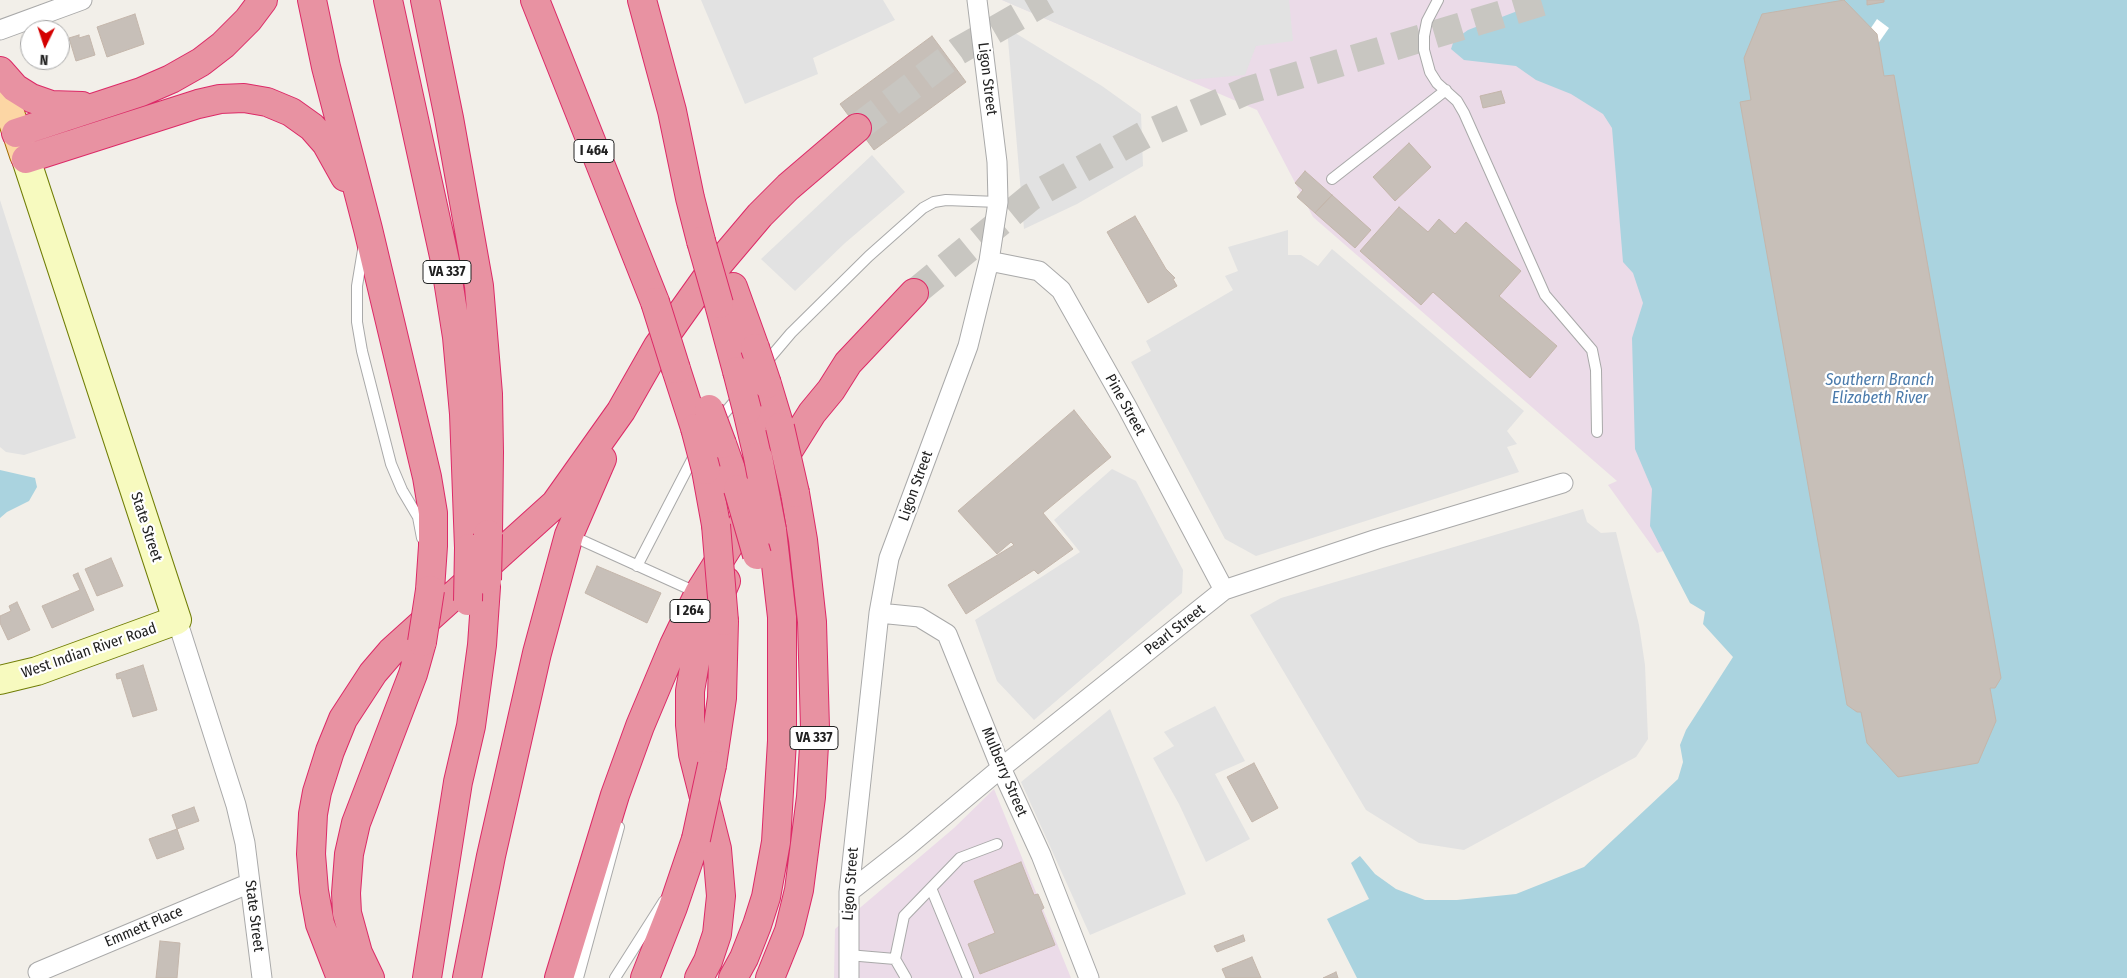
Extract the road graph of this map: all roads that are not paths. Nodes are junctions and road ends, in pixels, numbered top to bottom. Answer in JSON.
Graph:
{"nodes":[{"id":1,"x":82,"y":0,"type":"edge"},
{"id":2,"x":263,"y":0,"type":"edge"},
{"id":3,"x":312,"y":0,"type":"edge"},
{"id":4,"x":388,"y":0,"type":"edge"},
{"id":5,"x":425,"y":0,"type":"edge"},
{"id":6,"x":535,"y":0,"type":"edge"},
{"id":7,"x":642,"y":0,"type":"edge"},
{"id":8,"x":977,"y":0,"type":"edge"},
{"id":9,"x":1425,"y":0,"type":"edge"},
{"id":10,"x":1437,"y":1,"type":"edge"},
{"id":11,"x":0,"y":30,"type":"edge"},
{"id":12,"x":0,"y":71,"type":"edge"},
{"id":13,"x":0,"y":83,"type":"edge"},
{"id":14,"x":1446,"y":90,"type":"junction"},
{"id":15,"x":104,"y":104,"type":"junction"},
{"id":16,"x":857,"y":128,"type":"tunnel mouth"},
{"id":17,"x":16,"y":133,"type":"junction"},
{"id":18,"x":26,"y":159,"type":"junction"},
{"id":19,"x":1332,"y":179,"type":"dead end"},
{"id":20,"x":998,"y":202,"type":"junction"},
{"id":21,"x":365,"y":218,"type":"junction"},
{"id":22,"x":989,"y":261,"type":"junction"},
{"id":23,"x":914,"y":293,"type":"tunnel mouth"},
{"id":24,"x":726,"y":296,"type":"junction"},
{"id":25,"x":751,"y":385,"type":"junction"},
{"id":26,"x":621,"y":411,"type":"junction"},
{"id":27,"x":702,"y":418,"type":"junction"},
{"id":28,"x":1597,"y":432,"type":"dead end"},
{"id":29,"x":770,"y":459,"type":"junction"},
{"id":30,"x":1564,"y":483,"type":"dead end"},
{"id":31,"x":569,"y":535,"type":"junction"},
{"id":32,"x":479,"y":541,"type":"junction"},
{"id":33,"x":637,"y":566,"type":"junction"},
{"id":34,"x":1224,"y":590,"type":"junction"},
{"id":35,"x":698,"y":593,"type":"junction"},
{"id":36,"x":878,"y":613,"type":"junction"},
{"id":37,"x":177,"y":620,"type":"junction"},
{"id":38,"x":0,"y":680,"type":"edge"},
{"id":39,"x":782,"y":683,"type":"junction"},
{"id":40,"x":640,"y":726,"type":"junction"},
{"id":41,"x":1001,"y":768,"type":"junction"},
{"id":42,"x":996,"y":844,"type":"dead end"},
{"id":43,"x":687,"y":865,"type":"junction"},
{"id":44,"x":250,"y":882,"type":"junction"},
{"id":45,"x":931,"y":888,"type":"junction"},
{"id":46,"x":849,"y":892,"type":"junction"},
{"id":47,"x":848,"y":956,"type":"junction"},
{"id":48,"x":895,"y":959,"type":"junction"},
{"id":49,"x":38,"y":972,"type":"dead end"},
{"id":50,"x":262,"y":978,"type":"edge"},
{"id":51,"x":341,"y":978,"type":"edge"},
{"id":52,"x":370,"y":978,"type":"edge"},
{"id":53,"x":427,"y":978,"type":"edge"},
{"id":54,"x":467,"y":978,"type":"edge"},
{"id":55,"x":559,"y":978,"type":"edge"},
{"id":56,"x":578,"y":978,"type":"edge"},
{"id":57,"x":615,"y":978,"type":"edge"},
{"id":58,"x":645,"y":978,"type":"edge"},
{"id":59,"x":699,"y":978,"type":"edge"},
{"id":60,"x":733,"y":978,"type":"edge"},
{"id":61,"x":770,"y":978,"type":"edge"},
{"id":62,"x":849,"y":978,"type":"edge"},
{"id":63,"x":896,"y":978,"type":"edge"},
{"id":64,"x":906,"y":978,"type":"edge"},
{"id":65,"x":968,"y":978,"type":"edge"},
{"id":66,"x":1089,"y":978,"type":"edge"}],
"edges":[{"from":1,"to":11,"type":"street"},
{"from":2,"to":15,"type":"highway"},
{"from":3,"to":21,"type":"highway"},
{"from":4,"to":32,"type":"highway","number":"VA 337"},
{"from":5,"to":32,"type":"highway"},
{"from":6,"to":27,"type":"highway","number":"I 464","bridge":true},
{"from":7,"to":24,"type":"highway","number":"VA 337"},
{"from":8,"to":20,"type":"street","name":"Ligon Street"},
{"from":9,"to":10,"type":"lane"},
{"from":10,"to":14,"type":"lane"},
{"from":12,"to":15,"type":"highway"},
{"from":13,"to":17,"type":"main road","name":"State Street"},
{"from":14,"to":19,"type":"lane"},
{"from":14,"to":28,"type":"lane"},
{"from":15,"to":17,"type":"highway"},
{"from":16,"to":26,"type":"highway"},
{"from":17,"to":18,"type":"main road","name":"State Street"},
{"from":18,"to":21,"type":"highway"},
{"from":18,"to":37,"type":"street","name":"State Street"},
{"from":20,"to":22,"type":"street","name":"Ligon Street"},
{"from":20,"to":25,"type":"lane"},
{"from":21,"to":52,"type":"highway","bridge":true},
{"from":22,"to":34,"type":"street","name":"Pine Street"},
{"from":22,"to":36,"type":"street","name":"Ligon Street"},
{"from":23,"to":29,"type":"highway","number":"I 264"},
{"from":24,"to":25,"type":"highway"},
{"from":24,"to":25,"type":"highway","number":"VA 337","bridge":true},
{"from":25,"to":29,"type":"highway"},
{"from":25,"to":33,"type":"lane"},
{"from":25,"to":61,"type":"highway","number":"VA 337","bridge":true},
{"from":26,"to":31,"type":"highway"},
{"from":26,"to":51,"type":"highway"},
{"from":27,"to":39,"type":"highway","bridge":true},
{"from":27,"to":43,"type":"highway","bridge":true},
{"from":29,"to":35,"type":"highway","number":"I 264"},
{"from":29,"to":39,"type":"highway","bridge":true},
{"from":29,"to":59,"type":"highway"},
{"from":30,"to":34,"type":"street","name":"Pearl Street"},
{"from":31,"to":33,"type":"lane"},
{"from":31,"to":54,"type":"highway"},
{"from":32,"to":53,"type":"highway","number":"VA 337","bridge":true},
{"from":33,"to":35,"type":"lane"},
{"from":34,"to":41,"type":"street","name":"Pearl Street"},
{"from":35,"to":40,"type":"highway","number":"I 264"},
{"from":36,"to":41,"type":"street","name":"Mulberry Street"},
{"from":36,"to":46,"type":"street","name":"Ligon Street"},
{"from":37,"to":38,"type":"street","name":"West Indian River Road"},
{"from":37,"to":44,"type":"street","name":"State Street"},
{"from":39,"to":60,"type":"highway"},
{"from":40,"to":55,"type":"highway","number":"I 264"},
{"from":40,"to":56,"type":"lane"},
{"from":41,"to":46,"type":"street","name":"Pearl Street"},
{"from":41,"to":66,"type":"street","name":"Mulberry Street"},
{"from":42,"to":45,"type":"lane"},
{"from":43,"to":57,"type":"lane"},
{"from":43,"to":58,"type":"highway"},
{"from":44,"to":49,"type":"street","name":"Emmett Place"},
{"from":44,"to":50,"type":"street","name":"State Street"},
{"from":45,"to":48,"type":"lane"},
{"from":45,"to":65,"type":"lane"},
{"from":46,"to":47,"type":"street","name":"Ligon Street"},
{"from":47,"to":48,"type":"lane"},
{"from":47,"to":62,"type":"street","name":"Ligon Street"},
{"from":48,"to":63,"type":"lane"},
{"from":48,"to":64,"type":"lane"}]}
